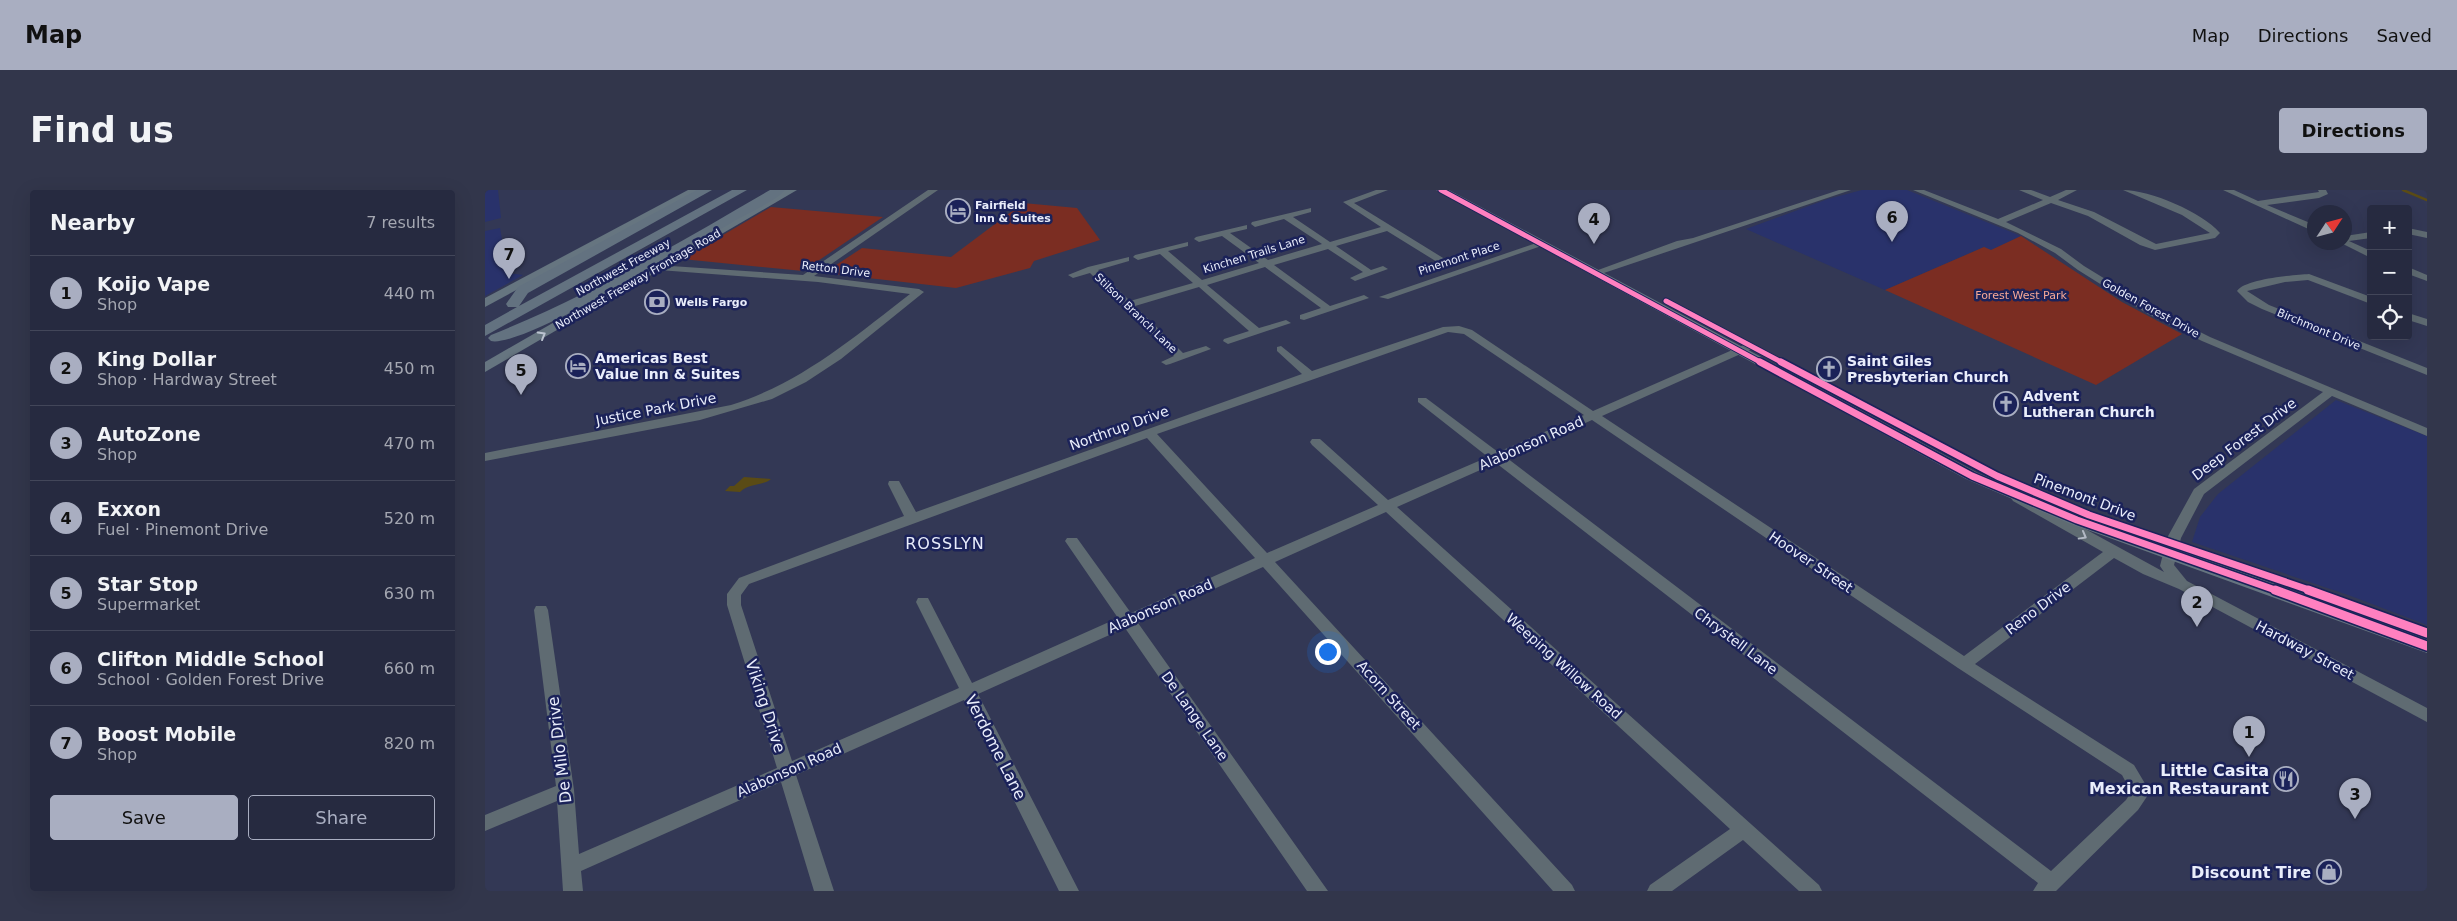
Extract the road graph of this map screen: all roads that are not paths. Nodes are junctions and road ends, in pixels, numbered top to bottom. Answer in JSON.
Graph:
{"nodes":[{"id":1,"x":696,"y":190,"type":"edge"},
{"id":2,"x":705,"y":190,"type":"edge"},
{"id":3,"x":723,"y":190,"type":"edge"},
{"id":4,"x":741,"y":190,"type":"edge"},
{"id":5,"x":760,"y":190,"type":"edge"},
{"id":6,"x":779,"y":190,"type":"edge"},
{"id":7,"x":792,"y":190,"type":"edge"},
{"id":8,"x":934,"y":190,"type":"edge"},
{"id":9,"x":1384,"y":190,"type":"edge"},
{"id":10,"x":1441,"y":190,"type":"edge"},
{"id":11,"x":1455,"y":190,"type":"edge"},
{"id":12,"x":1815,"y":190,"type":"edge"},
{"id":13,"x":1847,"y":190,"type":"edge"},
{"id":14,"x":1917,"y":190,"type":"edge"},
{"id":15,"x":2023,"y":190,"type":"edge"},
{"id":16,"x":2073,"y":190,"type":"edge"},
{"id":17,"x":2127,"y":190,"type":"edge"},
{"id":18,"x":2227,"y":190,"type":"edge"},
{"id":19,"x":2322,"y":190,"type":"edge"},
{"id":20,"x":1826,"y":196,"type":"junction"},
{"id":21,"x":2049,"y":199,"type":"junction"},
{"id":22,"x":2258,"y":204,"type":"junction"},
{"id":23,"x":1309,"y":210,"type":"dead end"},
{"id":24,"x":1286,"y":216,"type":"junction"},
{"id":25,"x":1507,"y":221,"type":"junction"},
{"id":26,"x":1999,"y":222,"type":"junction"},
{"id":27,"x":1255,"y":224,"type":"dead end"},
{"id":28,"x":2307,"y":226,"type":"edge"},
{"id":29,"x":1244,"y":227,"type":"dead end"},
{"id":30,"x":1387,"y":228,"type":"junction"},
{"id":31,"x":2412,"y":232,"type":"edge"},
{"id":32,"x":1224,"y":233,"type":"junction"},
{"id":33,"x":2427,"y":235,"type":"edge"},
{"id":34,"x":2367,"y":236,"type":"edge"},
{"id":35,"x":2352,"y":239,"type":"edge"},
{"id":36,"x":1199,"y":240,"type":"dead end"},
{"id":37,"x":1185,"y":244,"type":"dead end"},
{"id":38,"x":1542,"y":244,"type":"junction"},
{"id":39,"x":1329,"y":245,"type":"junction"},
{"id":40,"x":2352,"y":245,"type":"edge"},
{"id":41,"x":1161,"y":250,"type":"junction"},
{"id":42,"x":2367,"y":253,"type":"edge"},
{"id":43,"x":1138,"y":256,"type":"dead end"},
{"id":44,"x":1126,"y":260,"type":"dead end"},
{"id":45,"x":1445,"y":263,"type":"dead end"},
{"id":46,"x":664,"y":264,"type":"junction"},
{"id":47,"x":1266,"y":264,"type":"junction"},
{"id":48,"x":1091,"y":269,"type":"junction"},
{"id":49,"x":1383,"y":269,"type":"dead end"},
{"id":50,"x":2412,"y":272,"type":"edge"},
{"id":51,"x":1370,"y":273,"type":"junction"},
{"id":52,"x":1604,"y":273,"type":"junction"},
{"id":53,"x":1073,"y":275,"type":"dead end"},
{"id":54,"x":805,"y":278,"type":"junction"},
{"id":55,"x":1355,"y":278,"type":"dead end"},
{"id":56,"x":2427,"y":278,"type":"edge"},
{"id":57,"x":1200,"y":284,"type":"junction"},
{"id":58,"x":919,"y":292,"type":"joint"},
{"id":59,"x":1384,"y":297,"type":"dead end"},
{"id":60,"x":1364,"y":298,"type":"dead end"},
{"id":61,"x":2367,"y":299,"type":"edge"},
{"id":62,"x":486,"y":302,"type":"edge"},
{"id":63,"x":1128,"y":305,"type":"junction"},
{"id":64,"x":1328,"y":309,"type":"junction"},
{"id":65,"x":1304,"y":317,"type":"dead end"},
{"id":66,"x":2412,"y":317,"type":"edge"},
{"id":67,"x":1286,"y":323,"type":"dead end"},
{"id":68,"x":2427,"y":323,"type":"edge"},
{"id":69,"x":495,"y":324,"type":"edge"},
{"id":70,"x":1257,"y":332,"type":"junction"},
{"id":71,"x":1475,"y":338,"type":"joint"},
{"id":72,"x":1228,"y":341,"type":"dead end"},
{"id":73,"x":1206,"y":348,"type":"dead end"},
{"id":74,"x":1745,"y":348,"type":"junction"},
{"id":75,"x":1281,"y":349,"type":"dead end"},
{"id":76,"x":1181,"y":357,"type":"junction"},
{"id":77,"x":1166,"y":362,"type":"dead end"},
{"id":78,"x":487,"y":367,"type":"edge"},
{"id":79,"x":2427,"y":372,"type":"edge"},
{"id":80,"x":1310,"y":375,"type":"junction"},
{"id":81,"x":2330,"y":392,"type":"junction"},
{"id":82,"x":1422,"y":400,"type":"dead end"},
{"id":83,"x":1592,"y":415,"type":"junction"},
{"id":84,"x":2425,"y":427,"type":"edge"},
{"id":85,"x":1150,"y":433,"type":"junction"},
{"id":86,"x":1316,"y":442,"type":"dead end"},
{"id":87,"x":485,"y":457,"type":"edge"},
{"id":88,"x":1497,"y":458,"type":"junction"},
{"id":89,"x":1993,"y":480,"type":"junction"},
{"id":90,"x":894,"y":484,"type":"dead end"},
{"id":91,"x":2012,"y":493,"type":"junction"},
{"id":92,"x":1387,"y":506,"type":"junction"},
{"id":93,"x":912,"y":518,"type":"junction"},
{"id":94,"x":1072,"y":541,"type":"dead end"},
{"id":95,"x":2171,"y":548,"type":"junction"},
{"id":96,"x":2112,"y":552,"type":"junction"},
{"id":97,"x":1266,"y":559,"type":"junction"},
{"id":98,"x":773,"y":569,"type":"joint"},
{"id":99,"x":2182,"y":584,"type":"junction"},
{"id":100,"x":2321,"y":600,"type":"junction"},
{"id":101,"x":923,"y":602,"type":"dead end"},
{"id":102,"x":541,"y":610,"type":"dead end"},
{"id":103,"x":1128,"y":620,"type":"junction"},
{"id":104,"x":2427,"y":633,"type":"edge"},
{"id":105,"x":2427,"y":646,"type":"edge"},
{"id":106,"x":1964,"y":664,"type":"junction"},
{"id":107,"x":968,"y":691,"type":"junction"},
{"id":108,"x":2427,"y":716,"type":"edge"},
{"id":109,"x":786,"y":771,"type":"junction"},
{"id":110,"x":565,"y":790,"type":"junction"},
{"id":111,"x":485,"y":823,"type":"edge"},
{"id":112,"x":1744,"y":829,"type":"junction"},
{"id":113,"x":570,"y":867,"type":"junction"},
{"id":114,"x":2047,"y":886,"type":"edge"},
{"id":115,"x":573,"y":891,"type":"edge"},
{"id":116,"x":824,"y":891,"type":"edge"},
{"id":117,"x":1069,"y":891,"type":"edge"},
{"id":118,"x":1318,"y":891,"type":"edge"},
{"id":119,"x":1565,"y":891,"type":"edge"},
{"id":120,"x":1657,"y":891,"type":"edge"},
{"id":121,"x":1813,"y":891,"type":"edge"}],
"edges":[{"from":1,"to":62,"type":"main road"},
{"from":2,"to":69,"type":"highway"},
{"from":3,"to":69,"type":"highway","name":"Northwest Freeway"},
{"from":4,"to":69,"type":"highway"},
{"from":5,"to":69,"type":"highway","name":"Northwest Freeway"},
{"from":6,"to":69,"type":"highway"},
{"from":7,"to":46,"type":"main road","name":"Northwest Freeway Frontage Road"},
{"from":8,"to":54,"type":"street"},
{"from":9,"to":30,"type":"street"},
{"from":10,"to":25,"type":"main road","name":"Pinemont Drive"},
{"from":11,"to":25,"type":"main road","name":"Pinemont Drive"},
{"from":12,"to":20,"type":"street"},
{"from":13,"to":20,"type":"street"},
{"from":14,"to":26,"type":"street","name":"Golden Forest Drive"},
{"from":15,"to":21,"type":"street"},
{"from":16,"to":21,"type":"street"},
{"from":17,"to":21,"type":"street"},
{"from":18,"to":22,"type":"street"},
{"from":19,"to":22,"type":"street"},
{"from":20,"to":52,"type":"street"},
{"from":21,"to":26,"type":"street"},
{"from":22,"to":28,"type":"street"},
{"from":23,"to":24,"type":"street"},
{"from":24,"to":27,"type":"street"},
{"from":24,"to":39,"type":"street"},
{"from":25,"to":38,"type":"main road","name":"Pinemont Drive"},
{"from":25,"to":52,"type":"main road","name":"Pinemont Drive"},
{"from":26,"to":81,"type":"street","name":"Golden Forest Drive"},
{"from":29,"to":32,"type":"street"},
{"from":30,"to":39,"type":"street","name":"Kinchen Trails Lane"},
{"from":30,"to":45,"type":"street"},
{"from":31,"to":33,"type":"street"},
{"from":32,"to":36,"type":"street"},
{"from":32,"to":47,"type":"street"},
{"from":34,"to":35,"type":"street"},
{"from":37,"to":41,"type":"street"},
{"from":38,"to":52,"type":"main road","name":"Pinemont Drive"},
{"from":38,"to":59,"type":"street","name":"Pinemont Place"},
{"from":39,"to":47,"type":"street","name":"Kinchen Trails Lane"},
{"from":39,"to":51,"type":"street"},
{"from":40,"to":42,"type":"street"},
{"from":41,"to":43,"type":"street"},
{"from":41,"to":57,"type":"street"},
{"from":44,"to":48,"type":"street","name":"Stilson Branch Lane"},
{"from":46,"to":54,"type":"street","name":"Retton Drive"},
{"from":78,"to":46,"type":"main road","name":"Northwest Freeway Frontage Road","one_way":true},
{"from":47,"to":57,"type":"street","name":"Kinchen Trails Lane"},
{"from":47,"to":64,"type":"street"},
{"from":48,"to":53,"type":"street","name":"Stilson Branch Lane"},
{"from":48,"to":63,"type":"street","name":"Stilson Branch Lane"},
{"from":49,"to":51,"type":"street"},
{"from":50,"to":56,"type":"street"},
{"from":51,"to":55,"type":"street"},
{"from":52,"to":74,"type":"main road","name":"Pinemont Drive"},
{"from":54,"to":58,"type":"street","name":"Retton Drive"},
{"from":57,"to":63,"type":"street","name":"Kinchen Trails Lane"},
{"from":57,"to":70,"type":"street"},
{"from":58,"to":87,"type":"street","name":"Justice Park Drive"},
{"from":60,"to":64,"type":"street"},
{"from":61,"to":79,"type":"street","name":"Birchmont Drive"},
{"from":63,"to":76,"type":"street","name":"Stilson Branch Lane"},
{"from":64,"to":65,"type":"street"},
{"from":66,"to":68,"type":"street"},
{"from":67,"to":70,"type":"street"},
{"from":70,"to":72,"type":"street"},
{"from":71,"to":80,"type":"street","name":"Northrup Drive"},
{"from":71,"to":83,"type":"street","name":"Hoover Street"},
{"from":73,"to":76,"type":"street","name":"Stilson Branch Lane"},
{"from":74,"to":83,"type":"street","name":"Alabonson Road"},
{"from":74,"to":89,"type":"main road","name":"Pinemont Drive"},
{"from":75,"to":80,"type":"street"},
{"from":76,"to":77,"type":"street","name":"Stilson Branch Lane"},
{"from":80,"to":85,"type":"street","name":"Northrup Drive"},
{"from":81,"to":84,"type":"street","name":"Golden Forest Drive"},
{"from":81,"to":95,"type":"street","name":"Deep Forest Drive"},
{"from":82,"to":88,"type":"street","name":"Chrystell Lane"},
{"from":83,"to":88,"type":"street","name":"Alabonson Road"},
{"from":83,"to":106,"type":"street","name":"Hoover Street"},
{"from":85,"to":93,"type":"street","name":"Northrup Drive"},
{"from":85,"to":97,"type":"street","name":"Acorn Street"},
{"from":86,"to":92,"type":"street","name":"Weeping Willow Road"},
{"from":88,"to":92,"type":"street","name":"Alabonson Road"},
{"from":88,"to":114,"type":"street","name":"Chrystell Lane"},
{"from":89,"to":91,"type":"main road","name":"Pinemont Drive"},
{"from":89,"to":95,"type":"main road","name":"Pinemont Drive"},
{"from":90,"to":93,"type":"street"},
{"from":91,"to":95,"type":"main road","name":"Pinemont Drive"},
{"from":91,"to":96,"type":"street","name":"Hardway Street","one_way":true},
{"from":92,"to":97,"type":"street","name":"Alabonson Road"},
{"from":92,"to":112,"type":"street","name":"Weeping Willow Road"},
{"from":93,"to":98,"type":"street","name":"Northrup Drive"},
{"from":94,"to":103,"type":"street","name":"De Lange Lane"},
{"from":95,"to":99,"type":"street","name":"Hardway Street"},
{"from":95,"to":100,"type":"main road","name":"Pinemont Drive"},
{"from":96,"to":99,"type":"street","name":"Hardway Street"},
{"from":96,"to":106,"type":"street","name":"Reno Drive"},
{"from":97,"to":103,"type":"street","name":"Alabonson Road"},
{"from":97,"to":119,"type":"street","name":"Acorn Street"},
{"from":98,"to":109,"type":"street","name":"Viking Drive"},
{"from":99,"to":108,"type":"street","name":"Hardway Street"},
{"from":100,"to":104,"type":"main road","name":"Pinemont Drive"},
{"from":100,"to":105,"type":"main road","name":"Pinemont Drive"},
{"from":101,"to":107,"type":"street","name":"Verdome Lane"},
{"from":102,"to":110,"type":"street","name":"De Milo Drive"},
{"from":103,"to":107,"type":"street","name":"Alabonson Road"},
{"from":103,"to":118,"type":"street","name":"De Lange Lane"},
{"from":106,"to":114,"type":"street","name":"Hoover Street"},
{"from":107,"to":109,"type":"street","name":"Alabonson Road"},
{"from":107,"to":117,"type":"street","name":"Verdome Lane"},
{"from":109,"to":113,"type":"street","name":"Alabonson Road"},
{"from":109,"to":116,"type":"street","name":"Viking Drive"},
{"from":110,"to":111,"type":"street"},
{"from":110,"to":113,"type":"street","name":"De Milo Drive"},
{"from":112,"to":120,"type":"street"},
{"from":112,"to":121,"type":"street","name":"Weeping Willow Road"},
{"from":113,"to":115,"type":"street","name":"De Milo Drive"}]}
